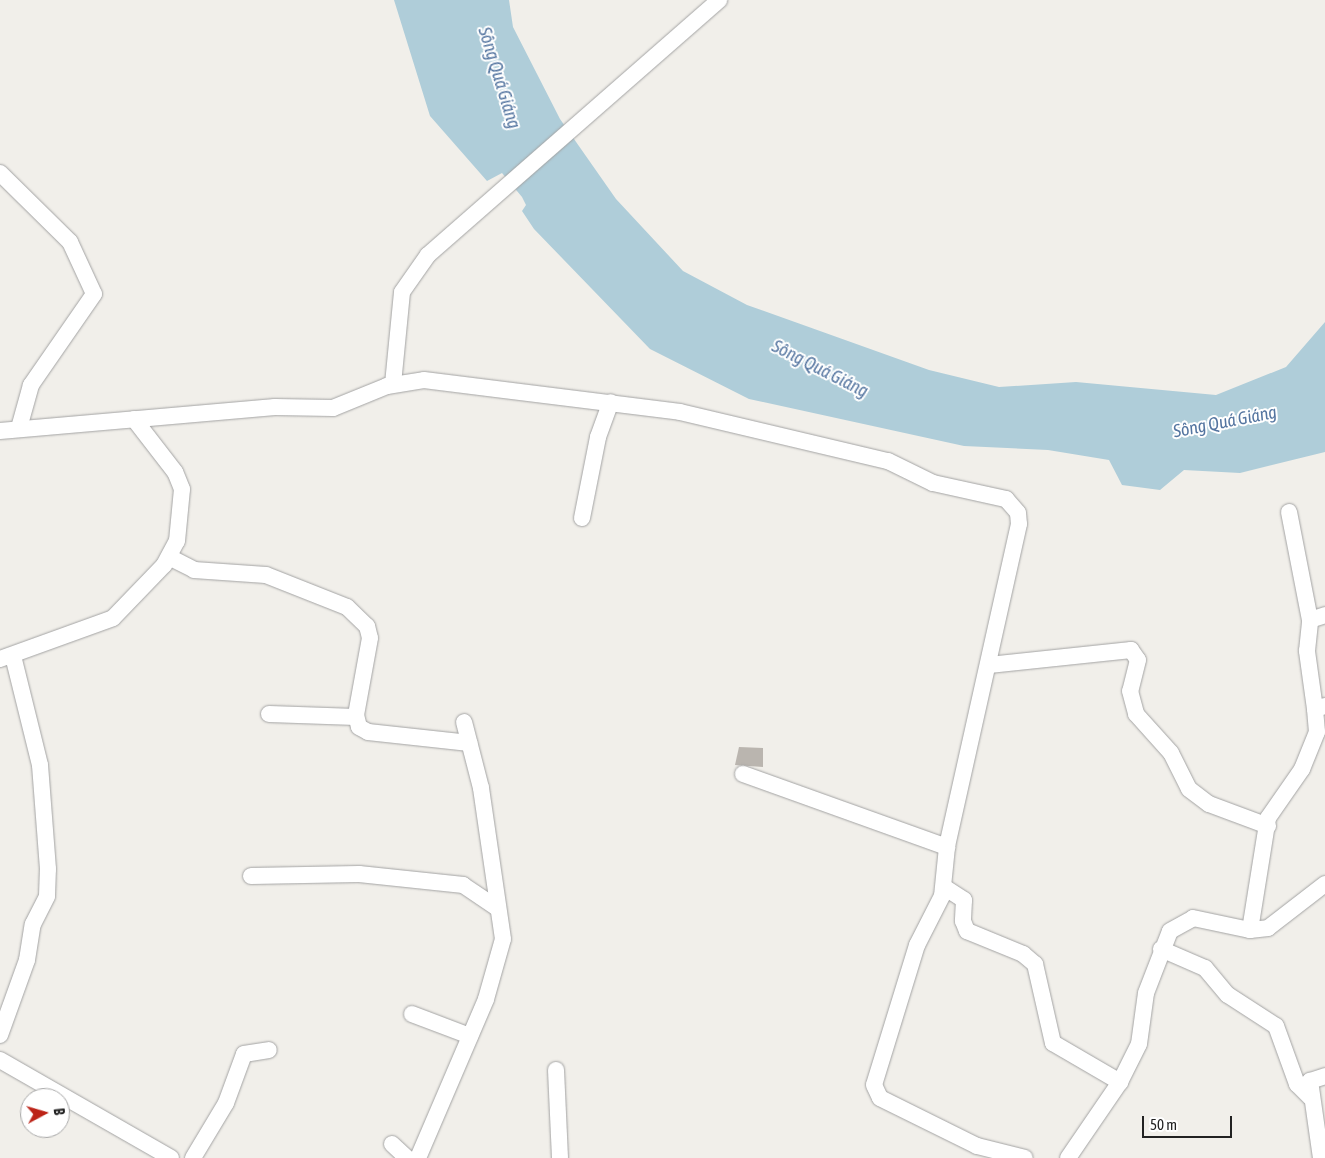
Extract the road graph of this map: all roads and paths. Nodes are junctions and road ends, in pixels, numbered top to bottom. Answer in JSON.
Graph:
{"nodes":[{"id":1,"x":719,"y":0,"type":"edge"},
{"id":2,"x":0,"y":173,"type":"edge"},
{"id":3,"x":393,"y":384,"type":"junction"},
{"id":4,"x":611,"y":402,"type":"junction"},
{"id":5,"x":134,"y":419,"type":"junction"},
{"id":6,"x":19,"y":428,"type":"junction"},
{"id":7,"x":0,"y":431,"type":"edge"},
{"id":8,"x":1289,"y":512,"type":"dead end"},
{"id":9,"x":582,"y":518,"type":"dead end"},
{"id":10,"x":169,"y":557,"type":"junction"},
{"id":11,"x":1318,"y":617,"type":"edge"},
{"id":12,"x":7,"y":658,"type":"edge"},
{"id":13,"x":989,"y":665,"type":"junction"},
{"id":14,"x":1320,"y":708,"type":"edge"},
{"id":15,"x":269,"y":714,"type":"dead end"},
{"id":16,"x":356,"y":717,"type":"junction"},
{"id":17,"x":464,"y":722,"type":"dead end"},
{"id":18,"x":469,"y":743,"type":"junction"},
{"id":19,"x":743,"y":774,"type":"dead end"},
{"id":20,"x":1268,"y":826,"type":"junction"},
{"id":21,"x":947,"y":847,"type":"junction"},
{"id":22,"x":251,"y":876,"type":"dead end"},
{"id":23,"x":1325,"y":884,"type":"edge"},
{"id":24,"x":944,"y":887,"type":"junction"},
{"id":25,"x":497,"y":908,"type":"junction"},
{"id":26,"x":1250,"y":930,"type":"junction"},
{"id":27,"x":1161,"y":949,"type":"junction"},
{"id":28,"x":412,"y":1014,"type":"dead end"},
{"id":29,"x":0,"y":1035,"type":"edge"},
{"id":30,"x":470,"y":1036,"type":"junction"},
{"id":31,"x":269,"y":1050,"type":"dead end"},
{"id":32,"x":0,"y":1060,"type":"edge"},
{"id":33,"x":556,"y":1070,"type":"dead end"},
{"id":34,"x":1325,"y":1076,"type":"edge"},
{"id":35,"x":1120,"y":1082,"type":"junction"},
{"id":36,"x":1310,"y":1097,"type":"junction"},
{"id":37,"x":392,"y":1144,"type":"dead end"},
{"id":38,"x":975,"y":1152,"type":"edge"},
{"id":39,"x":171,"y":1158,"type":"edge"},
{"id":40,"x":193,"y":1158,"type":"edge"},
{"id":41,"x":407,"y":1158,"type":"edge"},
{"id":42,"x":418,"y":1158,"type":"edge"},
{"id":43,"x":560,"y":1158,"type":"edge"},
{"id":44,"x":1025,"y":1158,"type":"edge"},
{"id":45,"x":1068,"y":1158,"type":"edge"},
{"id":46,"x":1321,"y":1158,"type":"edge"}],
"edges":[{"from":1,"to":3,"type":"street"},
{"from":2,"to":6,"type":"street"},
{"from":3,"to":4,"type":"street"},
{"from":3,"to":5,"type":"street"},
{"from":4,"to":9,"type":"street"},
{"from":4,"to":13,"type":"street"},
{"from":5,"to":6,"type":"street"},
{"from":5,"to":10,"type":"street"},
{"from":6,"to":7,"type":"street"},
{"from":8,"to":11,"type":"street"},
{"from":10,"to":12,"type":"street"},
{"from":10,"to":16,"type":"street"},
{"from":11,"to":14,"type":"street"},
{"from":12,"to":29,"type":"street"},
{"from":13,"to":20,"type":"street"},
{"from":13,"to":21,"type":"street"},
{"from":14,"to":20,"type":"street"},
{"from":15,"to":16,"type":"street"},
{"from":16,"to":18,"type":"street"},
{"from":17,"to":18,"type":"street"},
{"from":18,"to":25,"type":"street"},
{"from":19,"to":21,"type":"street"},
{"from":20,"to":26,"type":"street"},
{"from":21,"to":24,"type":"street"},
{"from":22,"to":25,"type":"street"},
{"from":23,"to":26,"type":"street"},
{"from":24,"to":35,"type":"street"},
{"from":24,"to":38,"type":"street"},
{"from":25,"to":30,"type":"street"},
{"from":26,"to":27,"type":"street"},
{"from":27,"to":35,"type":"street"},
{"from":27,"to":36,"type":"street"},
{"from":28,"to":30,"type":"street"},
{"from":30,"to":42,"type":"street"},
{"from":31,"to":40,"type":"street"},
{"from":32,"to":39,"type":"street"},
{"from":33,"to":43,"type":"street"},
{"from":34,"to":36,"type":"street"},
{"from":35,"to":45,"type":"street"},
{"from":36,"to":46,"type":"street"},
{"from":37,"to":41,"type":"street"},
{"from":38,"to":44,"type":"street"}]}
